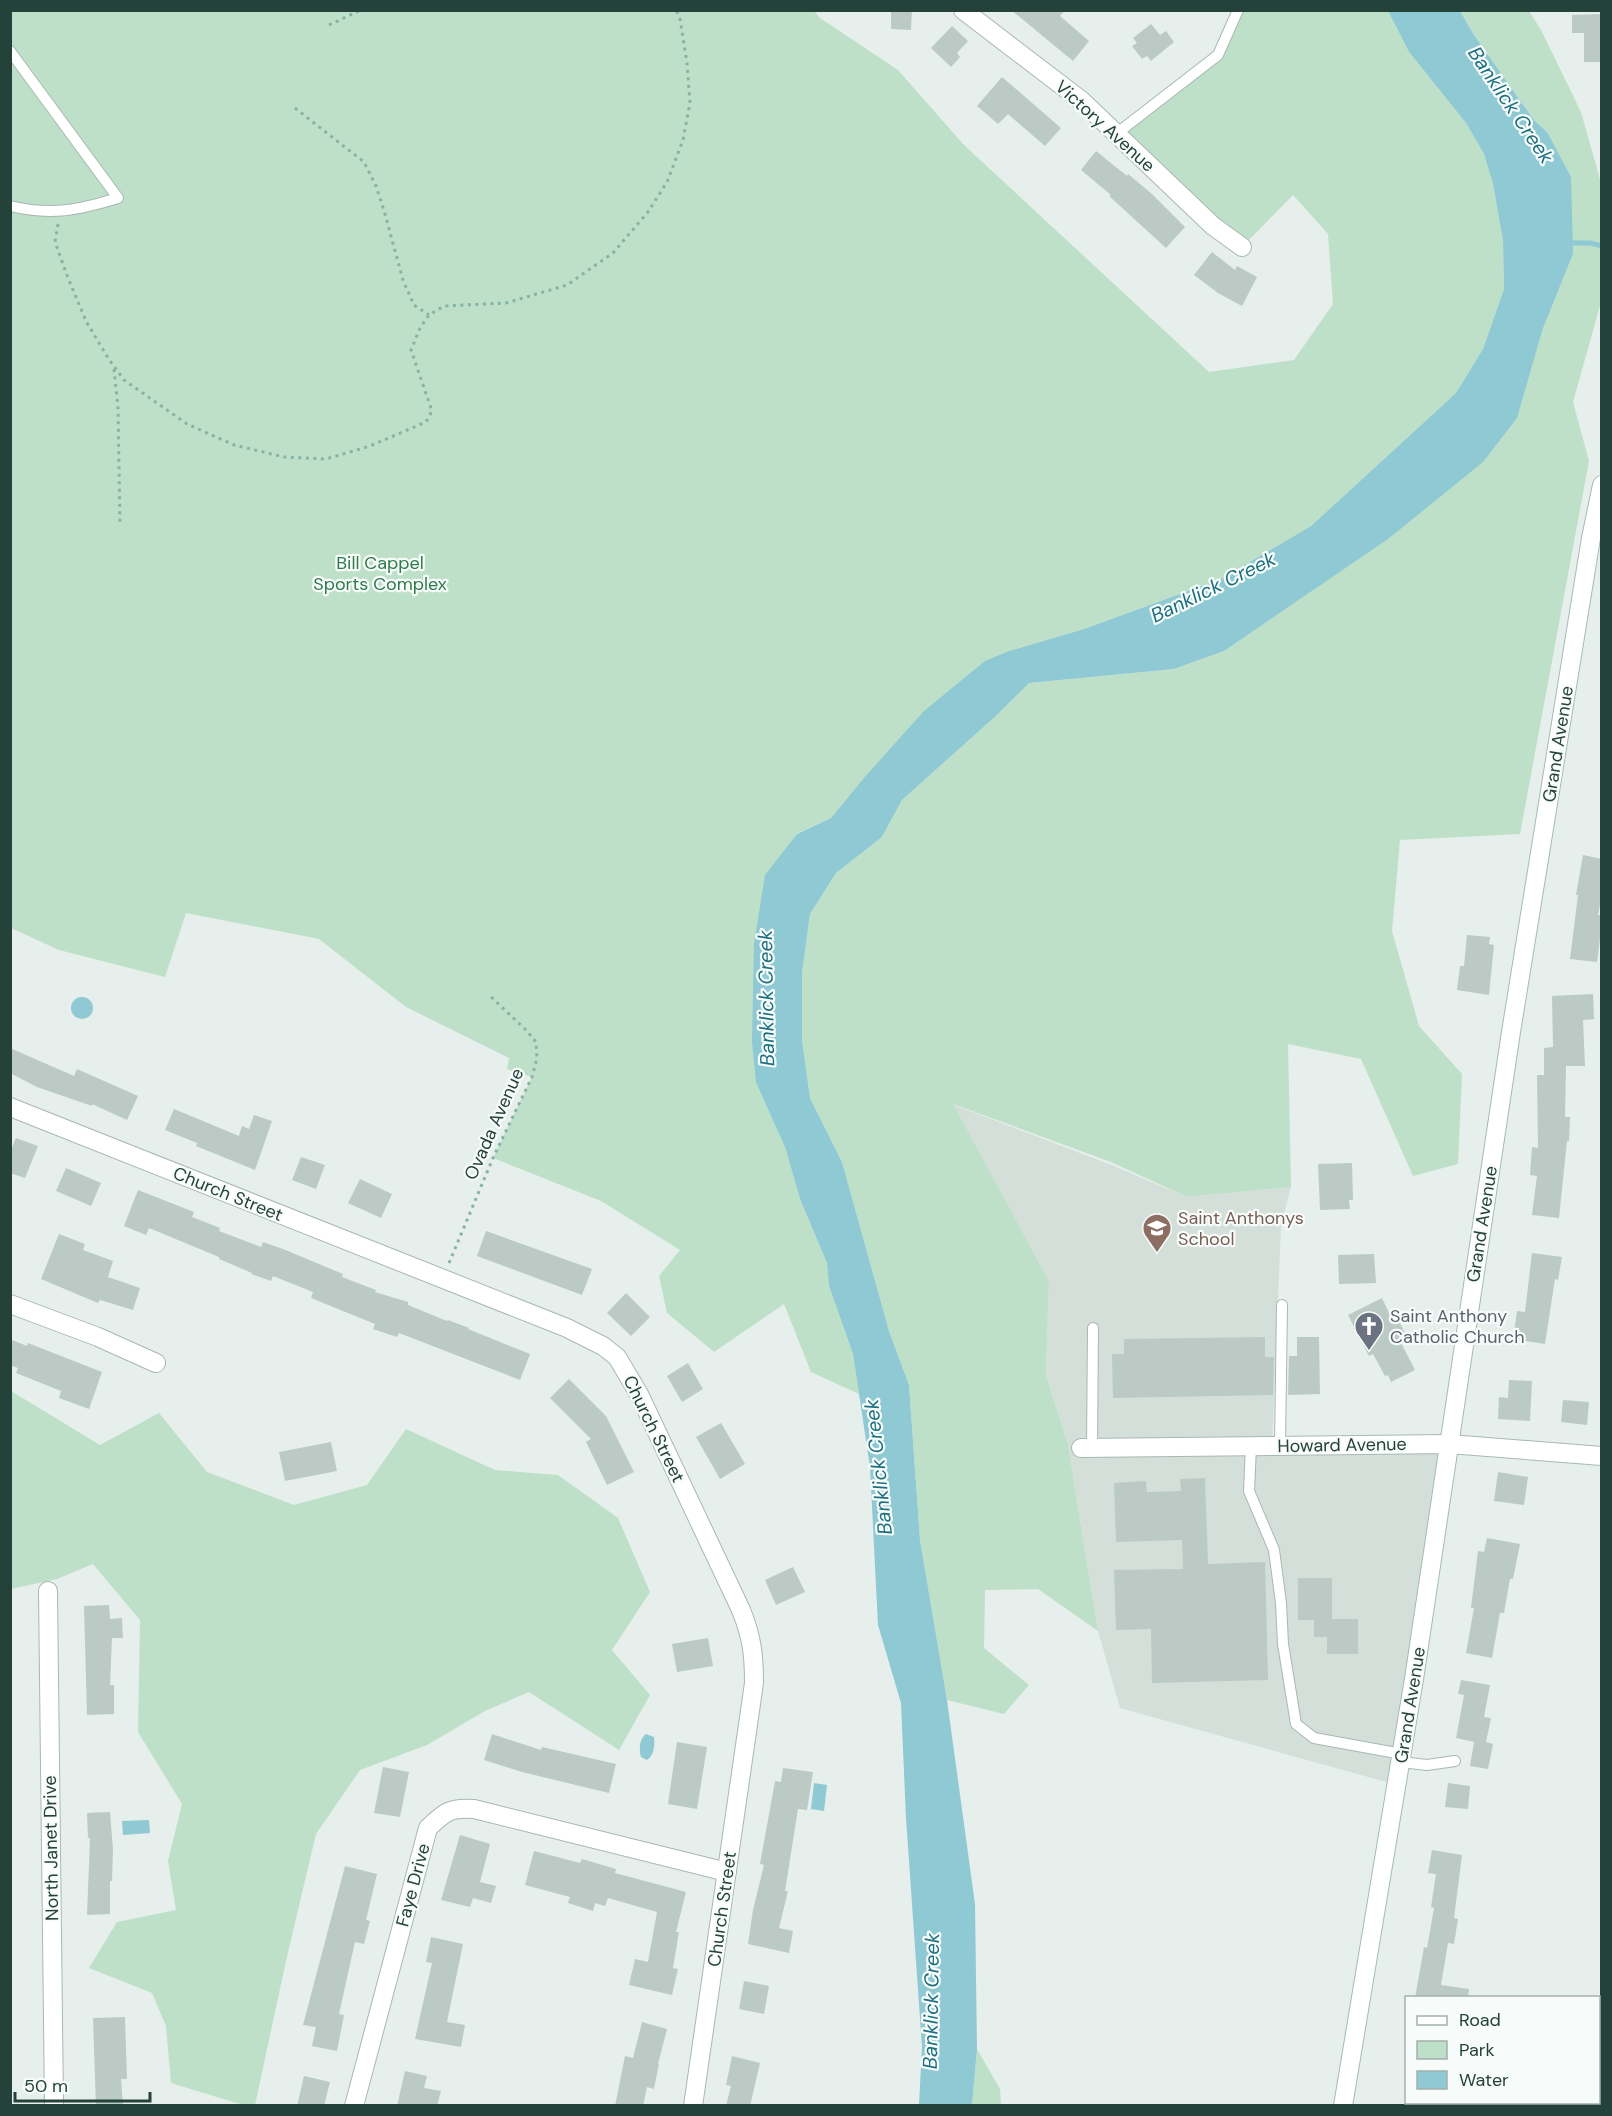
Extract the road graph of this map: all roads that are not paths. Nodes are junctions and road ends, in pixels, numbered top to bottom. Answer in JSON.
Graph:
{"nodes":[{"id":1,"x":963,"y":10,"type":"edge"},
{"id":2,"x":1238,"y":10,"type":"edge"},
{"id":3,"x":10,"y":51,"type":"edge"},
{"id":4,"x":1116,"y":134,"type":"junction"},
{"id":5,"x":10,"y":206,"type":"edge"},
{"id":6,"x":1242,"y":247,"type":"dead end"},
{"id":7,"x":1602,"y":486,"type":"edge"},
{"id":8,"x":10,"y":1107,"type":"edge"},
{"id":9,"x":10,"y":1304,"type":"edge"},
{"id":10,"x":1282,"y":1305,"type":"dead end"},
{"id":11,"x":1094,"y":1328,"type":"dead end"},
{"id":12,"x":156,"y":1363,"type":"dead end"},
{"id":13,"x":1449,"y":1444,"type":"junction"},
{"id":14,"x":1251,"y":1446,"type":"junction"},
{"id":15,"x":1280,"y":1446,"type":"junction"},
{"id":16,"x":1087,"y":1448,"type":"joint"},
{"id":17,"x":1602,"y":1456,"type":"edge"},
{"id":18,"x":48,"y":1591,"type":"dead end"},
{"id":19,"x":1402,"y":1758,"type":"junction"},
{"id":20,"x":1455,"y":1761,"type":"dead end"},
{"id":21,"x":727,"y":1872,"type":"junction"},
{"id":22,"x":54,"y":2106,"type":"edge"},
{"id":23,"x":354,"y":2106,"type":"edge"},
{"id":24,"x":693,"y":2106,"type":"edge"},
{"id":25,"x":1343,"y":2106,"type":"edge"}],
"edges":[{"from":1,"to":4,"type":"street","name":"Victory Avenue"},
{"from":2,"to":4,"type":"lane"},
{"from":3,"to":5,"type":"lane"},
{"from":4,"to":6,"type":"street","name":"Victory Avenue"},
{"from":7,"to":13,"type":"street","name":"Grand Avenue"},
{"from":8,"to":21,"type":"street","name":"Church Street"},
{"from":9,"to":12,"type":"street"},
{"from":10,"to":15,"type":"lane"},
{"from":11,"to":16,"type":"lane"},
{"from":13,"to":15,"type":"street","name":"Howard Avenue"},
{"from":13,"to":17,"type":"street","name":"Howard Avenue"},
{"from":13,"to":19,"type":"street","name":"Grand Avenue"},
{"from":14,"to":15,"type":"street","name":"Howard Avenue"},
{"from":14,"to":16,"type":"street","name":"Howard Avenue"},
{"from":14,"to":19,"type":"lane"},
{"from":18,"to":22,"type":"street","name":"North Janet Drive"},
{"from":19,"to":20,"type":"lane"},
{"from":19,"to":25,"type":"street","name":"Grand Avenue"},
{"from":21,"to":23,"type":"street","name":"Faye Drive"},
{"from":21,"to":24,"type":"street","name":"Church Street"}]}
